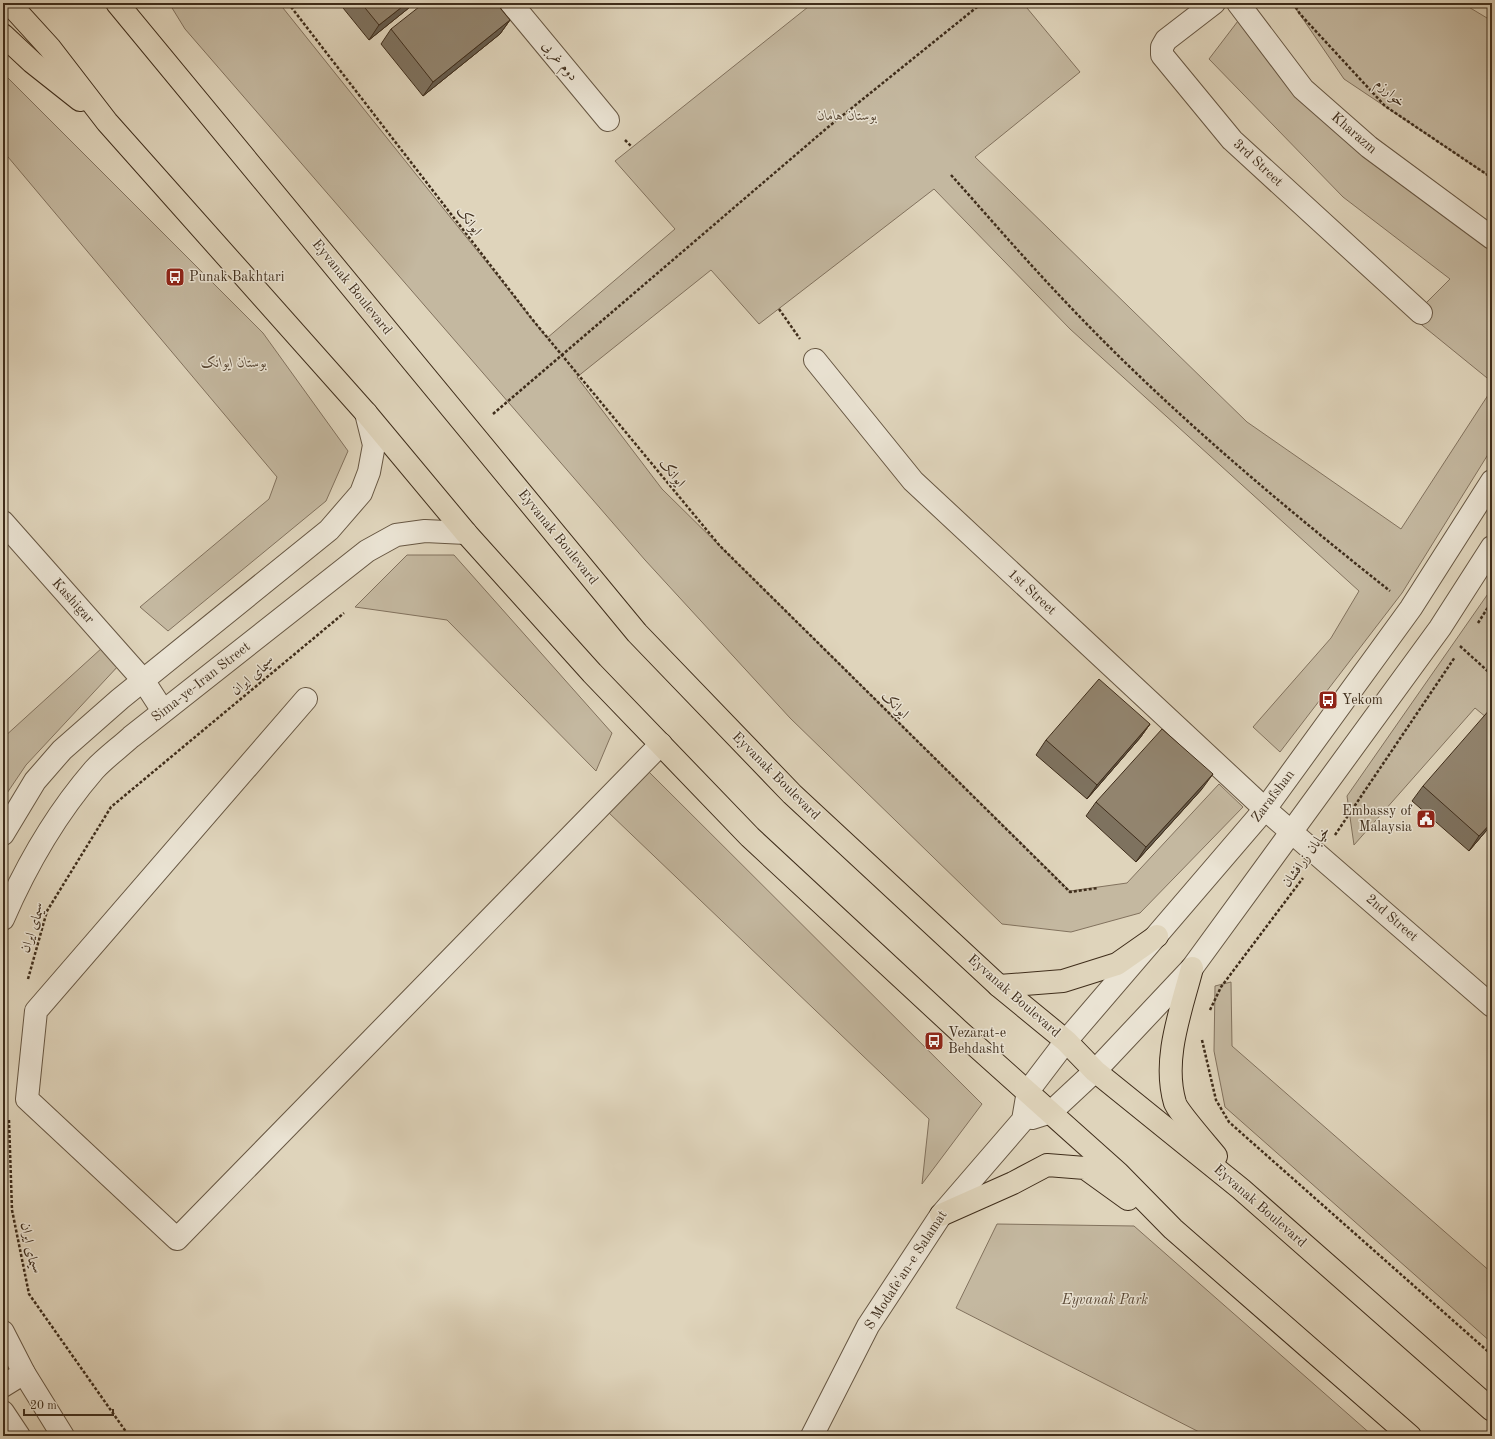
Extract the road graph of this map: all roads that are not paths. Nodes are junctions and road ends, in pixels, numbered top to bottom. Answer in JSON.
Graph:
{"nodes":[{"id":1,"x":9,"y":3,"type":"edge"},
{"id":2,"x":117,"y":3,"type":"edge"},
{"id":3,"x":129,"y":3,"type":"edge"},
{"id":4,"x":511,"y":3,"type":"edge"},
{"id":5,"x":1214,"y":3,"type":"edge"},
{"id":6,"x":1238,"y":3,"type":"edge"},
{"id":7,"x":3,"y":35,"type":"edge"},
{"id":8,"x":156,"y":49,"type":"junction"},
{"id":9,"x":608,"y":120,"type":"dead end"},
{"id":10,"x":107,"y":122,"type":"junction"},
{"id":11,"x":1492,"y":238,"type":"edge"},
{"id":12,"x":1421,"y":314,"type":"dead end"},
{"id":13,"x":815,"y":360,"type":"road end"},
{"id":14,"x":366,"y":412,"type":"junction"},
{"id":15,"x":1492,"y":481,"type":"edge"},
{"id":16,"x":3,"y":522,"type":"edge"},
{"id":17,"x":466,"y":533,"type":"junction"},
{"id":18,"x":1492,"y":547,"type":"edge"},
{"id":19,"x":143,"y":680,"type":"junction"},
{"id":20,"x":306,"y":699,"type":"dead end"},
{"id":21,"x":163,"y":711,"type":"junction"},
{"id":22,"x":661,"y":744,"type":"junction"},
{"id":23,"x":1265,"y":808,"type":"junction"},
{"id":24,"x":1292,"y":831,"type":"junction"},
{"id":25,"x":3,"y":834,"type":"edge"},
{"id":26,"x":3,"y":919,"type":"edge"},
{"id":27,"x":1157,"y":936,"type":"junction"},
{"id":28,"x":1192,"y":968,"type":"junction"},
{"id":29,"x":998,"y":986,"type":"junction"},
{"id":30,"x":1492,"y":1006,"type":"edge"},
{"id":31,"x":1066,"y":1041,"type":"junction"},
{"id":32,"x":1095,"y":1071,"type":"junction"},
{"id":33,"x":1028,"y":1091,"type":"junction"},
{"id":34,"x":1051,"y":1112,"type":"junction"},
{"id":35,"x":1023,"y":1120,"type":"junction"},
{"id":36,"x":1241,"y":1189,"type":"junction"},
{"id":37,"x":941,"y":1215,"type":"junction"},
{"id":38,"x":1173,"y":1229,"type":"junction"},
{"id":39,"x":3,"y":1332,"type":"edge"},
{"id":40,"x":24,"y":1373,"type":"junction"},
{"id":41,"x":3,"y":1386,"type":"edge"},
{"id":42,"x":1492,"y":1410,"type":"edge"},
{"id":43,"x":3,"y":1412,"type":"edge"},
{"id":44,"x":19,"y":1436,"type":"edge"},
{"id":45,"x":63,"y":1436,"type":"edge"},
{"id":46,"x":812,"y":1436,"type":"edge"},
{"id":47,"x":1410,"y":1436,"type":"edge"}],
"edges":[{"from":1,"to":10,"type":"main road"},
{"from":2,"to":8,"type":"main road"},
{"from":3,"to":8,"type":"main road"},
{"from":4,"to":9,"type":"street","name":"دوم غربی"},
{"from":5,"to":12,"type":"street","name":"3rd Street"},
{"from":6,"to":11,"type":"street","name":"Kharazm"},
{"from":7,"to":10,"type":"main road"},
{"from":8,"to":29,"type":"main road","name":"Eyvanak Boulevard"},
{"from":10,"to":14,"type":"main road"},
{"from":13,"to":23,"type":"street","name":"1st Street"},
{"from":14,"to":17,"type":"main road"},
{"from":14,"to":19,"type":"street"},
{"from":15,"to":23,"type":"street","name":"Zarafshan"},
{"from":16,"to":19,"type":"street","name":"Kashigar"},
{"from":17,"to":21,"type":"street","name":"Sima-ye-Iran Street"},
{"from":17,"to":22,"type":"main road"},
{"from":18,"to":24,"type":"street"},
{"from":19,"to":21,"type":"street","name":"Kashigar"},
{"from":19,"to":25,"type":"street"},
{"from":20,"to":22,"type":"street"},
{"from":21,"to":26,"type":"street","name":"Sima-ye-Iran Street"},
{"from":22,"to":33,"type":"main road"},
{"from":23,"to":24,"type":"street","name":"1st Street"},
{"from":23,"to":27,"type":"street","name":"Zarafshan"},
{"from":24,"to":28,"type":"street"},
{"from":24,"to":30,"type":"street","name":"2nd Street"},
{"from":27,"to":29,"type":"main road"},
{"from":27,"to":31,"type":"street","name":"Zarafshan"},
{"from":28,"to":32,"type":"street"},
{"from":28,"to":36,"type":"main road"},
{"from":29,"to":31,"type":"main road","name":"Eyvanak Boulevard"},
{"from":31,"to":32,"type":"main road","name":"Eyvanak Boulevard"},
{"from":31,"to":33,"type":"street","name":"Zarafshan"},
{"from":32,"to":34,"type":"street"},
{"from":32,"to":36,"type":"main road","name":"Eyvanak Boulevard"},
{"from":33,"to":34,"type":"main road"},
{"from":33,"to":35,"type":"street"},
{"from":34,"to":35,"type":"street"},
{"from":34,"to":38,"type":"main road"},
{"from":35,"to":37,"type":"street","name":"S Modafe'an-e Salamat"},
{"from":36,"to":42,"type":"main road","name":"Eyvanak Boulevard"},
{"from":37,"to":38,"type":"main road"},
{"from":37,"to":46,"type":"street","name":"S Modafe'an-e Salamat"},
{"from":38,"to":47,"type":"main road"},
{"from":39,"to":40,"type":"street"},
{"from":40,"to":41,"type":"street"},
{"from":40,"to":45,"type":"street"},
{"from":43,"to":44,"type":"street"}]}
